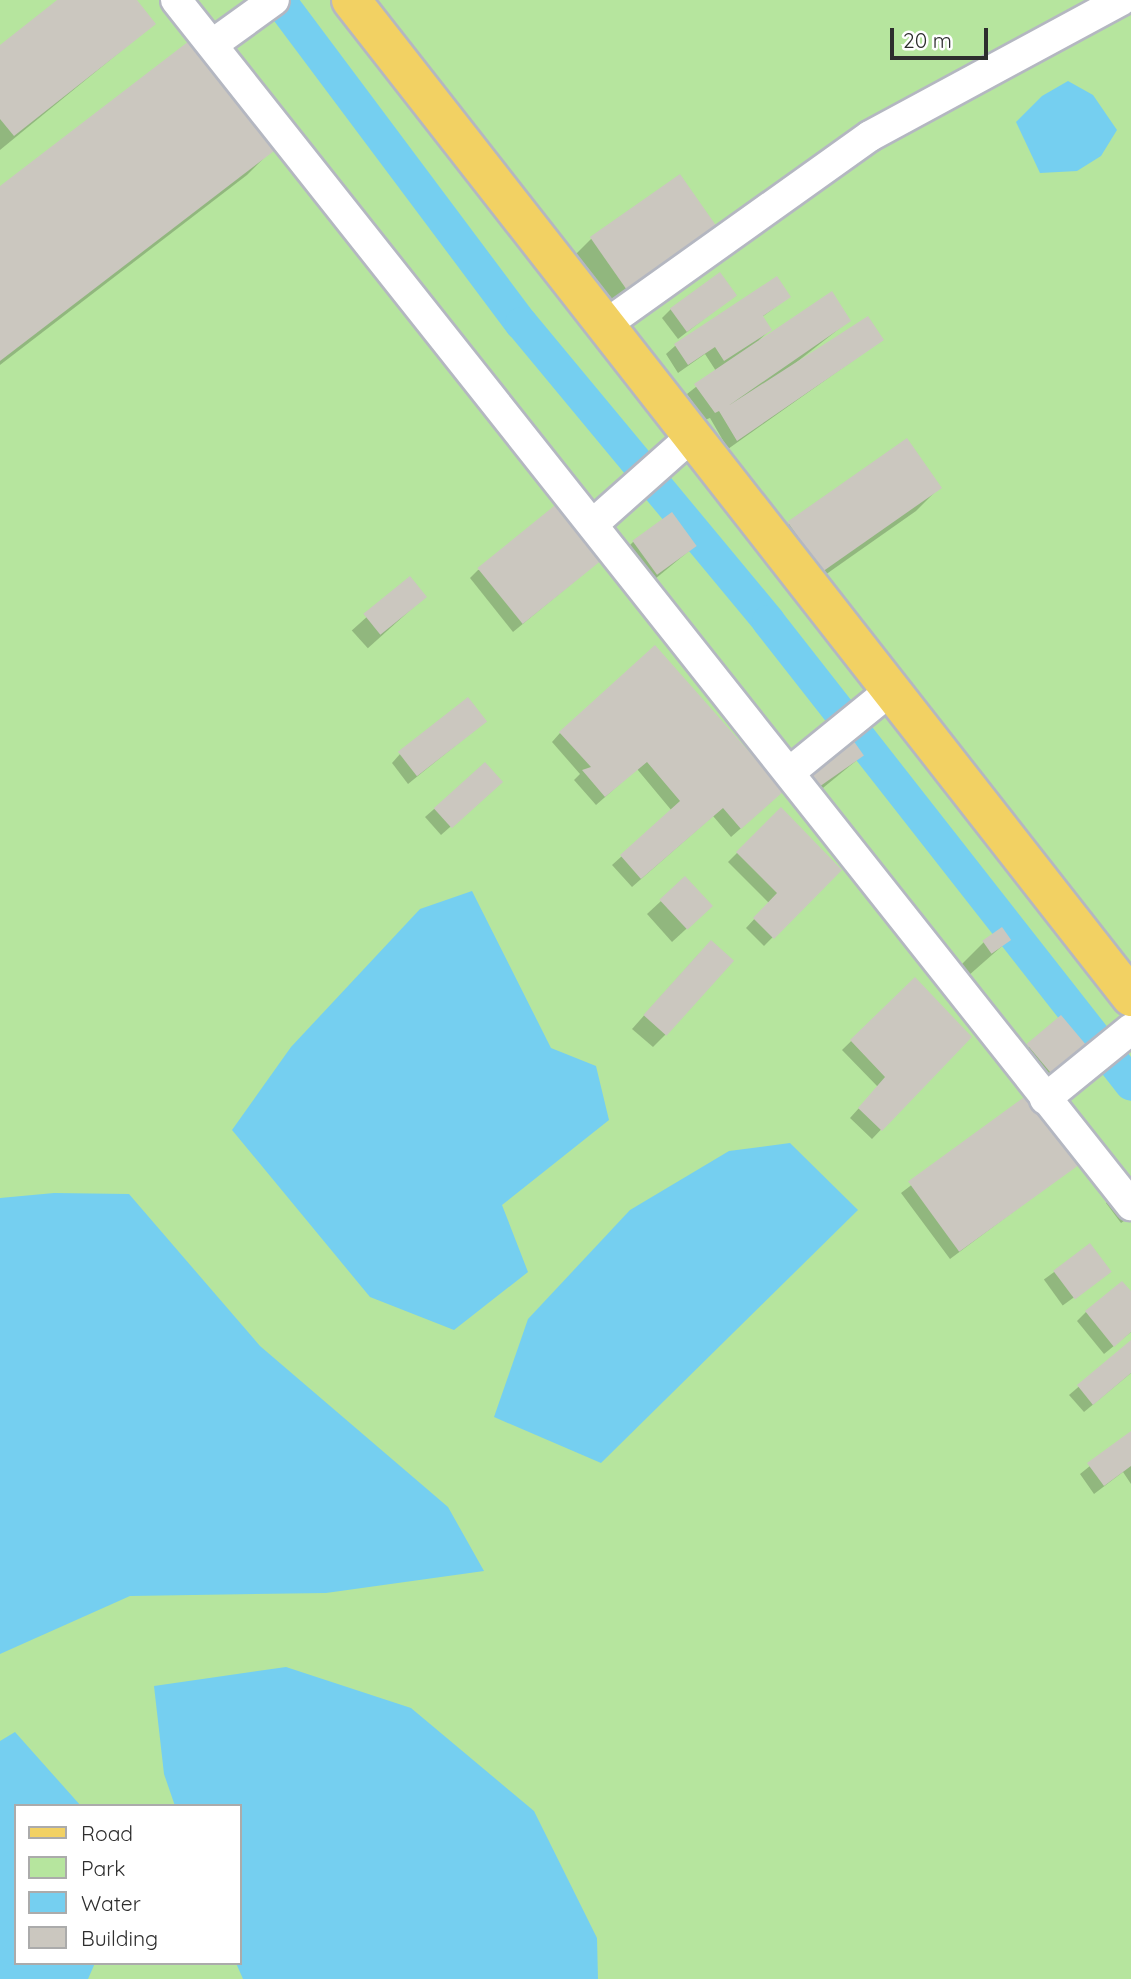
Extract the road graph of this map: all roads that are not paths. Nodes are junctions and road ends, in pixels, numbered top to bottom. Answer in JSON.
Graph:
{"nodes":[{"id":1,"x":176,"y":0,"type":"edge"},
{"id":2,"x":274,"y":0,"type":"edge"},
{"id":3,"x":351,"y":0,"type":"edge"},
{"id":4,"x":1122,"y":0,"type":"edge"},
{"id":5,"x":213,"y":44,"type":"junction"},
{"id":6,"x":605,"y":325,"type":"junction"},
{"id":7,"x":692,"y":436,"type":"junction"},
{"id":8,"x":593,"y":524,"type":"junction"},
{"id":9,"x":892,"y":689,"type":"junction"},
{"id":10,"x":800,"y":763,"type":"junction"},
{"id":11,"x":1131,"y":997,"type":"edge"},
{"id":12,"x":1131,"y":1030,"type":"edge"},
{"id":13,"x":1045,"y":1099,"type":"junction"},
{"id":14,"x":1131,"y":1205,"type":"edge"}],
"edges":[{"from":1,"to":5,"type":"street"},
{"from":2,"to":5,"type":"street"},
{"from":3,"to":6,"type":"main road"},
{"from":4,"to":6,"type":"street"},
{"from":5,"to":8,"type":"street"},
{"from":6,"to":7,"type":"main road"},
{"from":7,"to":8,"type":"street"},
{"from":7,"to":9,"type":"main road"},
{"from":8,"to":10,"type":"street"},
{"from":9,"to":10,"type":"street"},
{"from":9,"to":11,"type":"main road"},
{"from":10,"to":13,"type":"street"},
{"from":12,"to":13,"type":"street"},
{"from":13,"to":14,"type":"street"}]}
